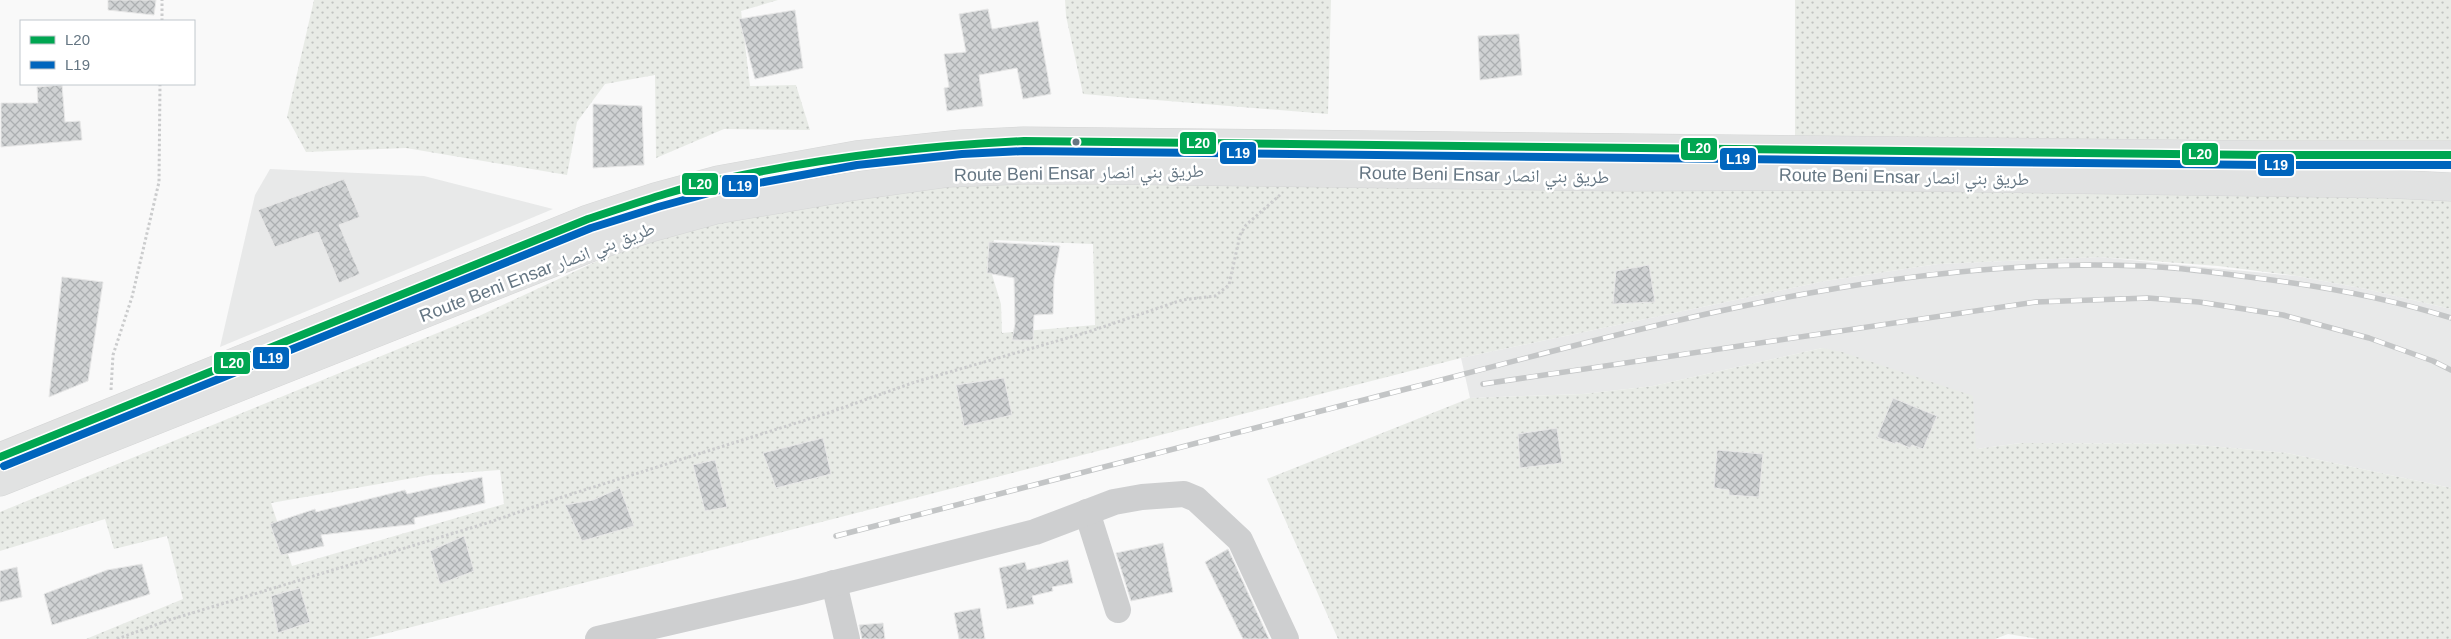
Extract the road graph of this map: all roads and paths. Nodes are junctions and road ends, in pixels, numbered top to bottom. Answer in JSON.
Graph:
{"nodes":[{"id":1,"x":162,"y":0,"type":"edge"},
{"id":2,"x":162,"y":20,"type":"edge"},
{"id":3,"x":160,"y":85,"type":"edge"},
{"id":4,"x":2451,"y":155,"type":"edge"},
{"id":5,"x":1308,"y":172,"type":"junction"},
{"id":6,"x":2451,"y":187,"type":"edge"},
{"id":7,"x":113,"y":413,"type":"junction"},
{"id":8,"x":0,"y":457,"type":"edge"},
{"id":9,"x":0,"y":482,"type":"edge"},
{"id":10,"x":1087,"y":512,"type":"junction"},
{"id":11,"x":834,"y":583,"type":"junction"},
{"id":12,"x":1118,"y":610,"type":"dead end"},
{"id":13,"x":117,"y":639,"type":"edge"},
{"id":14,"x":598,"y":639,"type":"edge"},
{"id":15,"x":847,"y":639,"type":"edge"},
{"id":16,"x":1286,"y":639,"type":"edge"}],
"edges":[{"from":1,"to":2,"type":"path"},
{"from":3,"to":7,"type":"path"},
{"from":4,"to":7,"type":"highway","name":"Route Beni Ensar طريق بني انصار"},
{"from":5,"to":6,"type":"highway","name":"Route Beni Ensar طريق بني انصار"},
{"from":5,"to":9,"type":"highway","name":"Route Beni Ensar طريق بني انصار"},
{"from":5,"to":13,"type":"path"},
{"from":7,"to":8,"type":"highway","name":"Route Beni Ensar طريق بني انصار"},
{"from":10,"to":11,"type":"street"},
{"from":10,"to":12,"type":"street"},
{"from":10,"to":16,"type":"street"},
{"from":11,"to":14,"type":"street"},
{"from":11,"to":15,"type":"street"}]}
